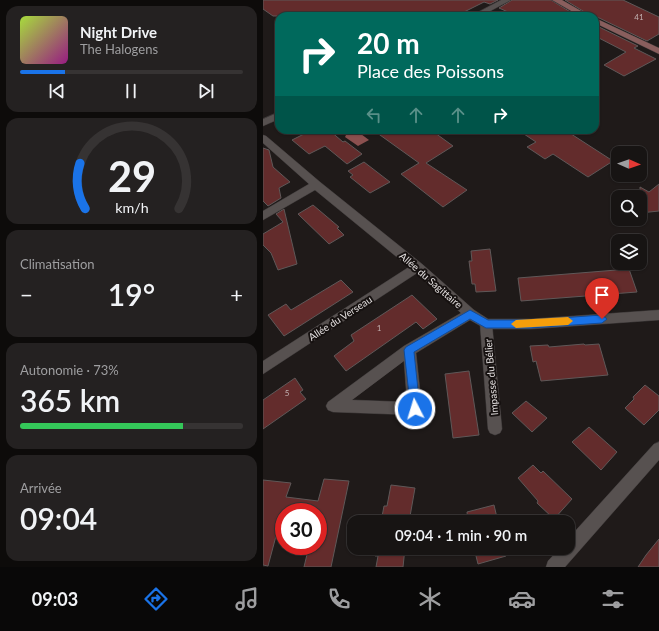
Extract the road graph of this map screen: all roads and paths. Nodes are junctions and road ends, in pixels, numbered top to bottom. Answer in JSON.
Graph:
{"nodes":[{"id":1,"x":507,"y":0,"type":"edge"},
{"id":2,"x":556,"y":0,"type":"edge"},
{"id":3,"x":483,"y":12,"type":"edge"},
{"id":4,"x":578,"y":12,"type":"edge"},
{"id":5,"x":599,"y":22,"type":"edge"},
{"id":6,"x":659,"y":51,"type":"edge"},
{"id":7,"x":275,"y":117,"type":"edge"},
{"id":8,"x":263,"y":123,"type":"edge"},
{"id":9,"x":263,"y":138,"type":"edge"},
{"id":10,"x":316,"y":185,"type":"junction"},
{"id":11,"x":263,"y":216,"type":"edge"},
{"id":12,"x":417,"y":267,"type":"junction"},
{"id":13,"x":470,"y":314,"type":"junction"},
{"id":14,"x":659,"y":315,"type":"edge"},
{"id":15,"x":486,"y":324,"type":"junction"},
{"id":16,"x":409,"y":350,"type":"junction"},
{"id":17,"x":263,"y":368,"type":"edge"},
{"id":18,"x":495,"y":429,"type":"dead end"},
{"id":19,"x":659,"y":449,"type":"edge"},
{"id":20,"x":554,"y":567,"type":"edge"}],
"edges":[{"from":1,"to":3,"type":"street"},
{"from":2,"to":4,"type":"main road"},
{"from":5,"to":6,"type":"main road"},
{"from":7,"to":8,"type":"street"},
{"from":9,"to":10,"type":"street","name":"Allée du Sagittaire"},
{"from":10,"to":11,"type":"street"},
{"from":10,"to":12,"type":"street","name":"Allée du Sagittaire"},
{"from":12,"to":13,"type":"street","name":"Allée du Sagittaire"},
{"from":12,"to":17,"type":"street","name":"Allée du Verseau"},
{"from":13,"to":15,"type":"street","name":"Allée du Sagittaire"},
{"from":13,"to":16,"type":"street"},
{"from":14,"to":15,"type":"street"},
{"from":15,"to":18,"type":"lane","name":"Impasse du Bélier"},
{"from":16,"to":16,"type":"street"},
{"from":19,"to":20,"type":"street"}]}
